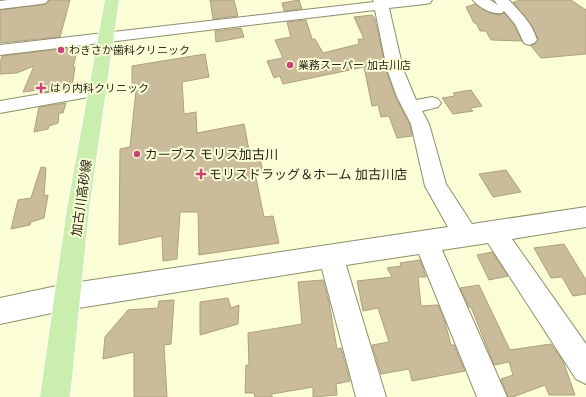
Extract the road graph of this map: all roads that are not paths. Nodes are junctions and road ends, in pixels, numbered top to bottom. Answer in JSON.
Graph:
{"nodes":[{"id":1,"x":41,"y":0,"type":"edge"},
{"id":2,"x":112,"y":0,"type":"edge"},
{"id":3,"x":424,"y":0,"type":"edge"},
{"id":4,"x":480,"y":0,"type":"edge"},
{"id":5,"x":380,"y":2,"type":"edge"},
{"id":6,"x":0,"y":5,"type":"edge"},
{"id":7,"x":499,"y":5,"type":"edge"},
{"id":8,"x":308,"y":13,"type":"junction"},
{"id":9,"x":312,"y":29,"type":"dead end"},
{"id":10,"x":107,"y":36,"type":"junction"},
{"id":11,"x":529,"y":40,"type":"dead end"},
{"id":12,"x":0,"y":50,"type":"edge"},
{"id":13,"x":99,"y":90,"type":"junction"},
{"id":14,"x":432,"y":103,"type":"dead end"},
{"id":15,"x":0,"y":107,"type":"edge"},
{"id":16,"x":411,"y":107,"type":"junction"},
{"id":17,"x":586,"y":217,"type":"edge"},
{"id":18,"x":494,"y":232,"type":"junction"},
{"id":19,"x":466,"y":236,"type":"junction"},
{"id":20,"x":426,"y":242,"type":"junction"},
{"id":21,"x":331,"y":256,"type":"junction"},
{"id":22,"x":66,"y":297,"type":"junction"},
{"id":23,"x":6,"y":310,"type":"edge"},
{"id":24,"x":586,"y":369,"type":"edge"},
{"id":25,"x":54,"y":397,"type":"edge"},
{"id":26,"x":371,"y":397,"type":"edge"},
{"id":27,"x":492,"y":397,"type":"edge"}],
"edges":[{"from":1,"to":6,"type":"street"},
{"from":2,"to":10,"type":"main road","name":"加古川高砂線"},
{"from":3,"to":5,"type":"street"},
{"from":4,"to":7,"type":"street"},
{"from":5,"to":8,"type":"street"},
{"from":5,"to":16,"type":"street"},
{"from":7,"to":11,"type":"street"},
{"from":8,"to":9,"type":"street"},
{"from":8,"to":10,"type":"street"},
{"from":10,"to":12,"type":"street"},
{"from":10,"to":13,"type":"main road","name":"加古川高砂線"},
{"from":13,"to":15,"type":"street"},
{"from":13,"to":22,"type":"main road","name":"加古川高砂線"},
{"from":14,"to":16,"type":"street"},
{"from":16,"to":19,"type":"street"},
{"from":17,"to":18,"type":"street"},
{"from":18,"to":19,"type":"street"},
{"from":18,"to":24,"type":"street"},
{"from":19,"to":20,"type":"street"},
{"from":20,"to":21,"type":"street"},
{"from":20,"to":27,"type":"street"},
{"from":21,"to":22,"type":"street"},
{"from":21,"to":26,"type":"street"},
{"from":22,"to":23,"type":"street"},
{"from":22,"to":25,"type":"main road","name":"加古川高砂線"}]}
